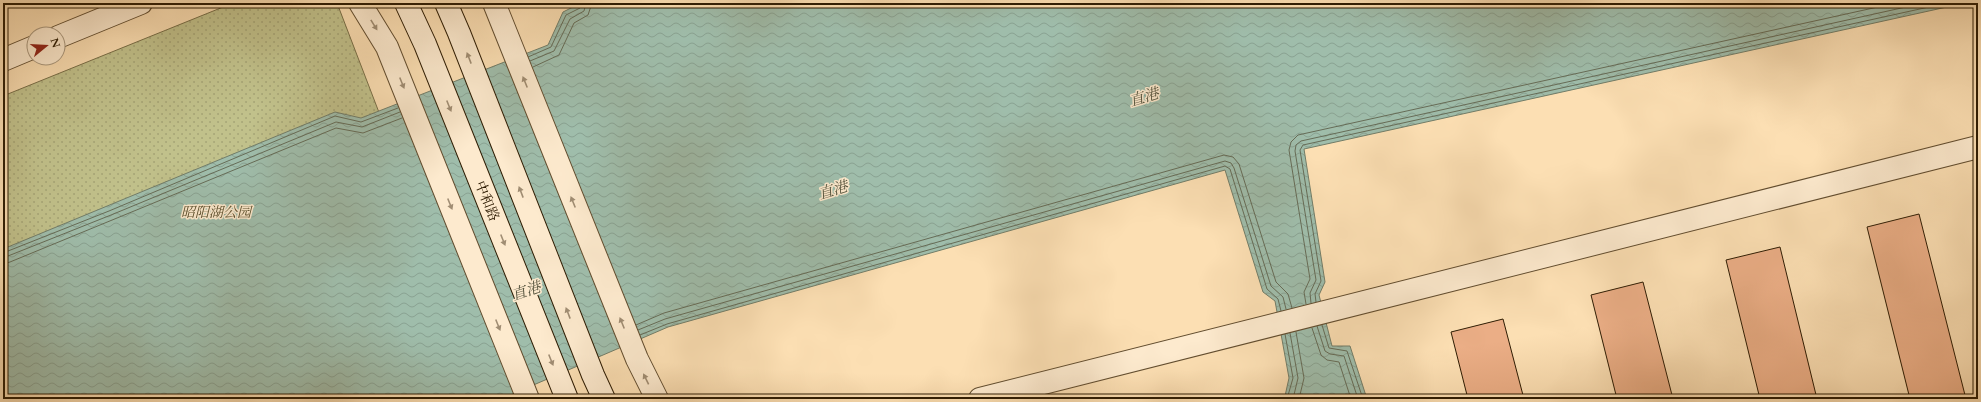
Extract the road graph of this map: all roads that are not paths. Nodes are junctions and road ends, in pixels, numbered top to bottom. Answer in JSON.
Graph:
{"nodes":[{"id":1,"x":141,"y":3,"type":"edge"},
{"id":2,"x":360,"y":3,"type":"edge"},
{"id":3,"x":406,"y":3,"type":"edge"},
{"id":4,"x":446,"y":3,"type":"edge"},
{"id":5,"x":496,"y":8,"type":"edge"},
{"id":6,"x":66,"y":34,"type":"edge"},
{"id":7,"x":26,"y":50,"type":"edge"},
{"id":8,"x":3,"y":60,"type":"edge"},
{"id":9,"x":1978,"y":147,"type":"edge"},
{"id":10,"x":565,"y":394,"type":"edge"},
{"id":11,"x":528,"y":399,"type":"edge"},
{"id":12,"x":604,"y":399,"type":"edge"},
{"id":13,"x":656,"y":399,"type":"edge"},
{"id":14,"x":980,"y":399,"type":"edge"}],
"edges":[{"from":1,"to":6,"type":"street"},
{"from":2,"to":11,"type":"street","one_way":true},
{"from":3,"to":10,"type":"street","name":"中和路","one_way":true},
{"from":12,"to":4,"type":"street","one_way":true},
{"from":13,"to":5,"type":"street","one_way":true},
{"from":7,"to":8,"type":"street"},
{"from":9,"to":14,"type":"street"}]}
